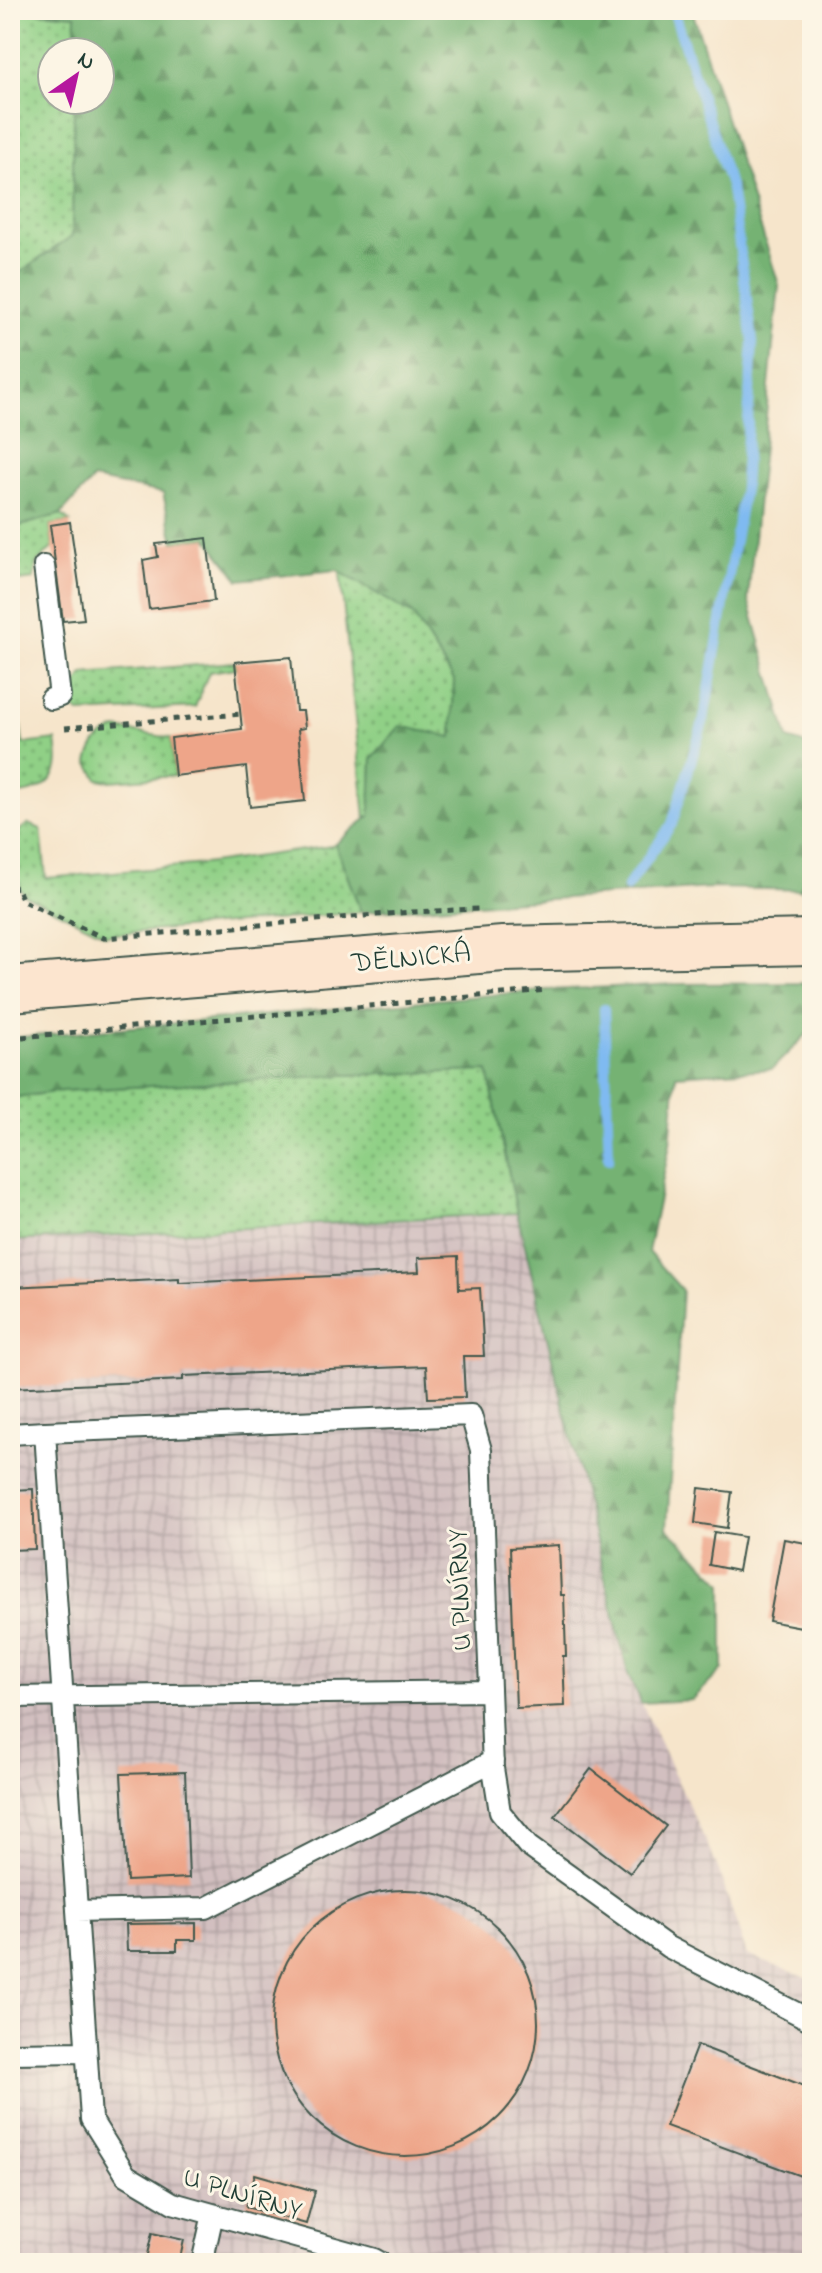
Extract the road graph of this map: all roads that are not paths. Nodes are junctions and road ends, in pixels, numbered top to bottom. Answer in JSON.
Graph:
{"nodes":[{"id":1,"x":44,"y":566,"type":"dead end"},
{"id":2,"x":51,"y":699,"type":"dead end"},
{"id":3,"x":812,"y":942,"type":"edge"},
{"id":4,"x":10,"y":989,"type":"edge"},
{"id":5,"x":45,"y":1432,"type":"junction"},
{"id":6,"x":10,"y":1434,"type":"edge"},
{"id":7,"x":490,"y":1691,"type":"junction"},
{"id":8,"x":63,"y":1696,"type":"junction"},
{"id":9,"x":10,"y":1697,"type":"edge"},
{"id":10,"x":493,"y":1761,"type":"junction"},
{"id":11,"x":77,"y":1911,"type":"junction"},
{"id":12,"x":812,"y":2021,"type":"edge"},
{"id":13,"x":86,"y":2052,"type":"junction"},
{"id":14,"x":10,"y":2053,"type":"edge"},
{"id":15,"x":213,"y":2214,"type":"junction"},
{"id":16,"x":202,"y":2263,"type":"edge"},
{"id":17,"x":381,"y":2263,"type":"edge"}],
"edges":[{"from":1,"to":2,"type":"lane"},
{"from":3,"to":4,"type":"street","name":"DĚLNICKÁ"},
{"from":5,"to":6,"type":"lane","name":"U PLNÍRNY"},
{"from":5,"to":7,"type":"lane","name":"U PLNÍRNY"},
{"from":5,"to":8,"type":"lane","name":"U PLNÍRNY"},
{"from":7,"to":8,"type":"lane"},
{"from":7,"to":10,"type":"lane","name":"U PLNÍRNY"},
{"from":8,"to":9,"type":"lane"},
{"from":8,"to":11,"type":"lane","name":"U PLNÍRNY"},
{"from":10,"to":11,"type":"lane"},
{"from":10,"to":12,"type":"lane","name":"U PLNÍRNY"},
{"from":11,"to":13,"type":"lane","name":"U PLNÍRNY"},
{"from":13,"to":14,"type":"lane"},
{"from":13,"to":15,"type":"lane","name":"U PLNÍRNY"},
{"from":15,"to":16,"type":"lane"},
{"from":15,"to":17,"type":"lane","name":"U PLNÍRNY"}]}
